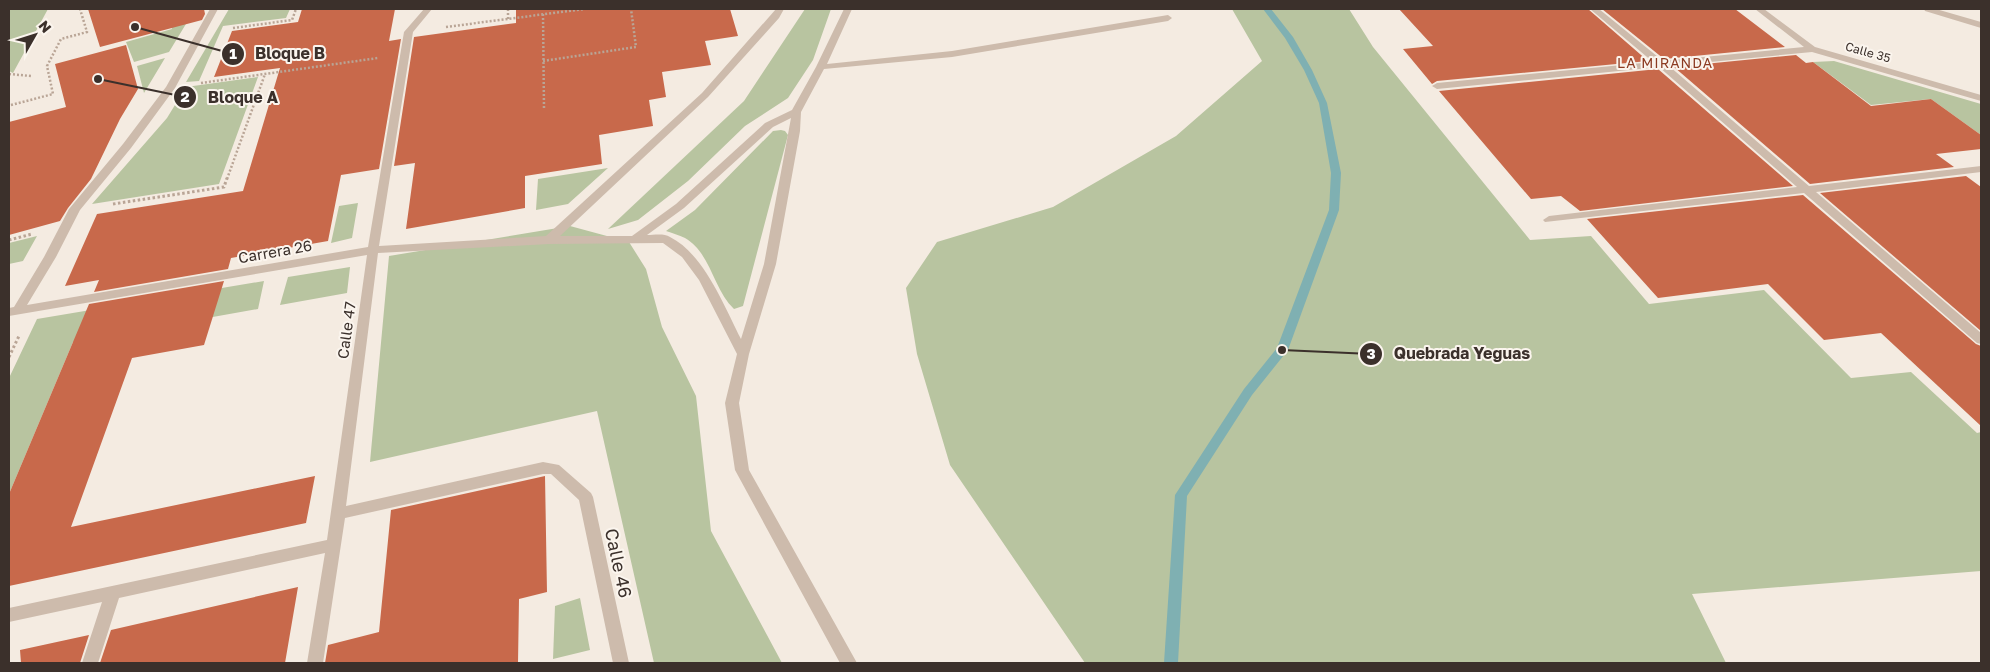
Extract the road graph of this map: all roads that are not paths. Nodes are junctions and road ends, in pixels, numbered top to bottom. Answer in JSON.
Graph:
{"nodes":[{"id":1,"x":214,"y":9,"type":"edge"},
{"id":2,"x":428,"y":9,"type":"edge"},
{"id":3,"x":780,"y":9,"type":"edge"},
{"id":4,"x":848,"y":9,"type":"edge"},
{"id":5,"x":1594,"y":9,"type":"edge"},
{"id":6,"x":1759,"y":9,"type":"edge"},
{"id":7,"x":1928,"y":9,"type":"edge"},
{"id":8,"x":1168,"y":18,"type":"dead end"},
{"id":9,"x":1981,"y":25,"type":"edge"},
{"id":10,"x":1812,"y":49,"type":"junction"},
{"id":11,"x":1661,"y":64,"type":"junction"},
{"id":12,"x":821,"y":67,"type":"junction"},
{"id":13,"x":1437,"y":86,"type":"dead end"},
{"id":14,"x":1981,"y":98,"type":"edge"},
{"id":15,"x":796,"y":112,"type":"junction"},
{"id":16,"x":1981,"y":170,"type":"edge"},
{"id":17,"x":1805,"y":189,"type":"junction"},
{"id":18,"x":1549,"y":220,"type":"dead end"},
{"id":19,"x":636,"y":238,"type":"junction"},
{"id":20,"x":549,"y":240,"type":"junction"},
{"id":21,"x":373,"y":250,"type":"junction"},
{"id":22,"x":14,"y":311,"type":"edge"},
{"id":23,"x":1981,"y":340,"type":"edge"},
{"id":24,"x":743,"y":354,"type":"junction"},
{"id":25,"x":338,"y":514,"type":"junction"},
{"id":26,"x":334,"y":545,"type":"junction"},
{"id":27,"x":113,"y":592,"type":"junction"},
{"id":28,"x":9,"y":615,"type":"edge"},
{"id":29,"x":90,"y":663,"type":"edge"},
{"id":30,"x":315,"y":663,"type":"edge"},
{"id":31,"x":621,"y":663,"type":"edge"},
{"id":32,"x":849,"y":663,"type":"edge"}],
"edges":[{"from":1,"to":22,"type":"street"},
{"from":2,"to":21,"type":"street","name":"Calle 47"},
{"from":3,"to":20,"type":"street"},
{"from":4,"to":12,"type":"street"},
{"from":5,"to":11,"type":"street"},
{"from":6,"to":10,"type":"street","name":"Calle 35"},
{"from":7,"to":9,"type":"street"},
{"from":8,"to":12,"type":"street"},
{"from":10,"to":11,"type":"street"},
{"from":10,"to":14,"type":"street","name":"Calle 35"},
{"from":11,"to":13,"type":"street"},
{"from":11,"to":17,"type":"street"},
{"from":12,"to":15,"type":"street"},
{"from":15,"to":19,"type":"street"},
{"from":15,"to":24,"type":"street"},
{"from":16,"to":17,"type":"street"},
{"from":17,"to":18,"type":"street"},
{"from":17,"to":23,"type":"street"},
{"from":19,"to":20,"type":"street","name":"Carrera 26"},
{"from":19,"to":24,"type":"street","name":"Carrera 26"},
{"from":20,"to":21,"type":"street","name":"Carrera 26"},
{"from":21,"to":22,"type":"street","name":"Carrera 26"},
{"from":21,"to":25,"type":"street","name":"Calle 47"},
{"from":24,"to":32,"type":"street"},
{"from":25,"to":26,"type":"street","name":"Calle 47"},
{"from":25,"to":31,"type":"street","name":"Calle 46"},
{"from":26,"to":27,"type":"street"},
{"from":26,"to":30,"type":"street","name":"Calle 47"},
{"from":27,"to":28,"type":"street"},
{"from":27,"to":29,"type":"street"}]}
